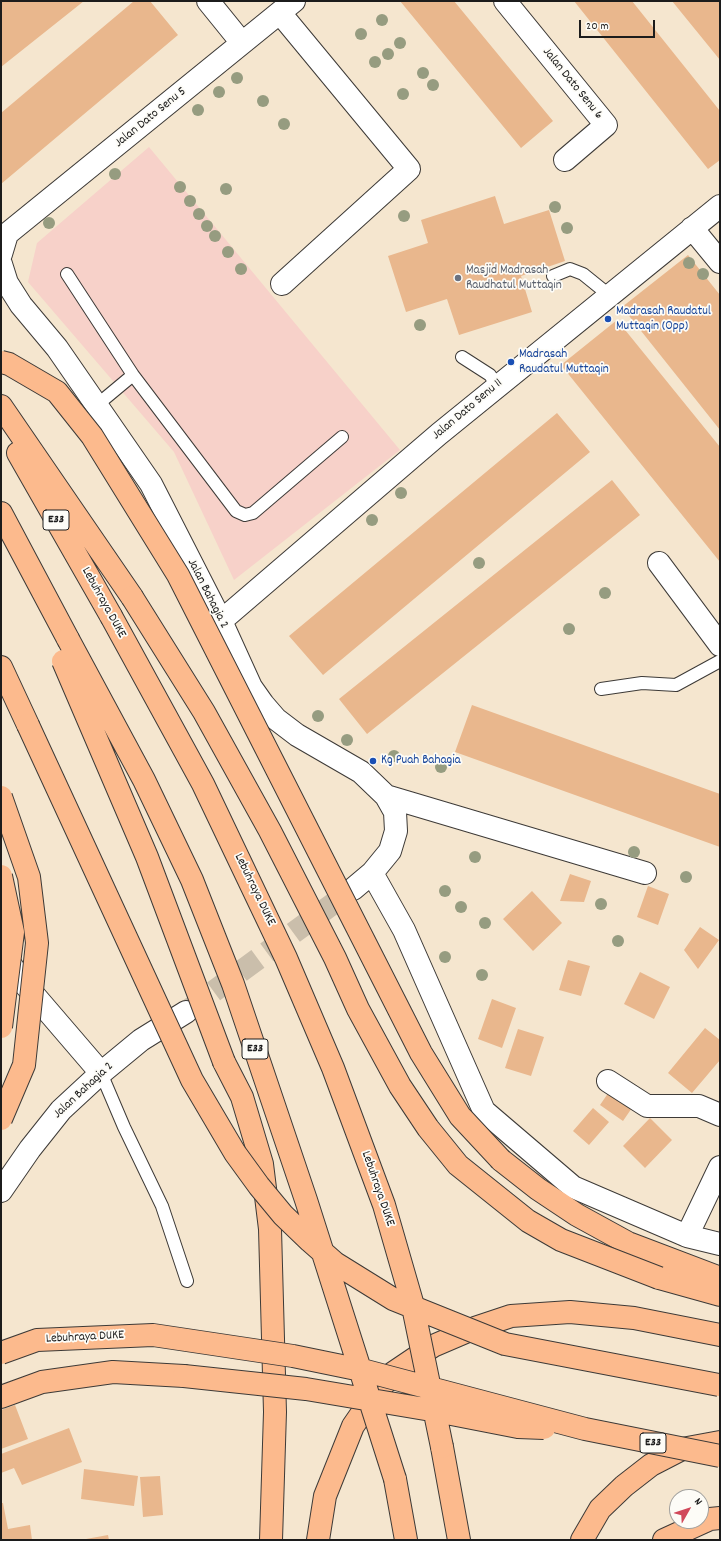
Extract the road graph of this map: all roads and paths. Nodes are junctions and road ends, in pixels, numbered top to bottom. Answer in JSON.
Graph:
{"nodes":[{"id":1,"x":208,"y":1,"type":"edge"},
{"id":2,"x":505,"y":1,"type":"edge"},
{"id":3,"x":287,"y":7,"type":"edge"},
{"id":4,"x":242,"y":43,"type":"junction"},
{"id":5,"x":565,"y":160,"type":"dead end"},
{"id":6,"x":720,"y":206,"type":"edge"},
{"id":7,"x":692,"y":228,"type":"junction"},
{"id":8,"x":4,"y":244,"type":"edge"},
{"id":9,"x":720,"y":262,"type":"edge"},
{"id":10,"x":1,"y":264,"type":"edge"},
{"id":11,"x":67,"y":274,"type":"dead end"},
{"id":12,"x":553,"y":276,"type":"dead end"},
{"id":13,"x":282,"y":284,"type":"dead end"},
{"id":14,"x":609,"y":295,"type":"junction"},
{"id":15,"x":462,"y":357,"type":"dead end"},
{"id":16,"x":1,"y":362,"type":"edge"},
{"id":17,"x":133,"y":375,"type":"junction"},
{"id":18,"x":497,"y":386,"type":"junction"},
{"id":19,"x":97,"y":405,"type":"junction"},
{"id":20,"x":1,"y":406,"type":"edge"},
{"id":21,"x":1,"y":424,"type":"edge"},
{"id":22,"x":342,"y":437,"type":"dead end"},
{"id":23,"x":1,"y":513,"type":"edge"},
{"id":24,"x":1,"y":535,"type":"edge"},
{"id":25,"x":659,"y":563,"type":"dead end"},
{"id":26,"x":221,"y":620,"type":"junction"},
{"id":27,"x":720,"y":645,"type":"edge"},
{"id":28,"x":720,"y":661,"type":"edge"},
{"id":29,"x":1,"y":667,"type":"edge"},
{"id":30,"x":601,"y":689,"type":"dead end"},
{"id":31,"x":386,"y":796,"type":"junction"},
{"id":32,"x":1,"y":797,"type":"edge"},
{"id":33,"x":372,"y":873,"type":"junction"},
{"id":34,"x":645,"y":873,"type":"dead end"},
{"id":35,"x":1,"y":876,"type":"edge"},
{"id":36,"x":353,"y":889,"type":"tunnel mouth"},
{"id":37,"x":1,"y":950,"type":"edge"},
{"id":38,"x":186,"y":1012,"type":"tunnel mouth"},
{"id":39,"x":1,"y":1026,"type":"edge"},
{"id":40,"x":101,"y":1073,"type":"junction"},
{"id":41,"x":608,"y":1081,"type":"dead end"},
{"id":42,"x":720,"y":1115,"type":"edge"},
{"id":43,"x":1,"y":1119,"type":"edge"},
{"id":44,"x":720,"y":1167,"type":"edge"},
{"id":45,"x":1,"y":1191,"type":"edge"},
{"id":46,"x":687,"y":1236,"type":"junction"},
{"id":47,"x":720,"y":1244,"type":"edge"},
{"id":48,"x":720,"y":1278,"type":"edge"},
{"id":49,"x":187,"y":1281,"type":"dead end"},
{"id":50,"x":720,"y":1295,"type":"edge"},
{"id":51,"x":720,"y":1335,"type":"edge"},
{"id":52,"x":1,"y":1353,"type":"edge"},
{"id":53,"x":720,"y":1386,"type":"edge"},
{"id":54,"x":1,"y":1397,"type":"edge"},
{"id":55,"x":585,"y":1429,"type":"junction"},
{"id":56,"x":720,"y":1442,"type":"edge"},
{"id":57,"x":720,"y":1456,"type":"edge"},
{"id":58,"x":720,"y":1518,"type":"edge"},
{"id":59,"x":272,"y":1540,"type":"edge"},
{"id":60,"x":318,"y":1540,"type":"edge"},
{"id":61,"x":406,"y":1540,"type":"edge"},
{"id":62,"x":459,"y":1540,"type":"edge"},
{"id":63,"x":582,"y":1540,"type":"edge"},
{"id":64,"x":664,"y":1540,"type":"edge"}],
"edges":[{"from":1,"to":4,"type":"street"},
{"from":2,"to":5,"type":"street","name":"Jalan Dato Senu 6"},
{"from":3,"to":4,"type":"street","name":"Jalan Dato Senu 5"},
{"from":3,"to":13,"type":"street"},
{"from":4,"to":8,"type":"street","name":"Jalan Dato Senu 5"},
{"from":6,"to":7,"type":"street","name":"Jalan Dato Senu 11"},
{"from":7,"to":9,"type":"street"},
{"from":7,"to":14,"type":"street","name":"Jalan Dato Senu 11"},
{"from":10,"to":19,"type":"street","name":"Jalan Bahagia 2"},
{"from":11,"to":17,"type":"lane"},
{"from":12,"to":14,"type":"lane"},
{"from":14,"to":18,"type":"street","name":"Jalan Dato Senu 11"},
{"from":15,"to":18,"type":"lane"},
{"from":16,"to":48,"type":"highway","bridge":true},
{"from":17,"to":19,"type":"lane"},
{"from":17,"to":22,"type":"lane"},
{"from":18,"to":26,"type":"street","name":"Jalan Dato Senu 11"},
{"from":19,"to":26,"type":"street","name":"Jalan Bahagia 2"},
{"from":20,"to":50,"type":"highway","bridge":true},
{"from":21,"to":62,"type":"highway","name":"Lebuhraya DUKE","number":"E33","bridge":true},
{"from":23,"to":61,"type":"highway","number":"E33","bridge":true},
{"from":24,"to":59,"type":"highway","bridge":true},
{"from":25,"to":27,"type":"street"},
{"from":26,"to":31,"type":"street","name":"Jalan Bahagia 2"},
{"from":28,"to":30,"type":"lane"},
{"from":29,"to":53,"type":"highway","bridge":true},
{"from":31,"to":33,"type":"street","name":"Jalan Bahagia 2"},
{"from":31,"to":34,"type":"street"},
{"from":32,"to":43,"type":"highway","bridge":true},
{"from":33,"to":36,"type":"street","name":"Jalan Bahagia 2"},
{"from":33,"to":46,"type":"street"},
{"from":35,"to":39,"type":"highway","bridge":true},
{"from":37,"to":40,"type":"street"},
{"from":38,"to":40,"type":"street","name":"Jalan Bahagia 2"},
{"from":40,"to":45,"type":"street","name":"Jalan Bahagia 2"},
{"from":40,"to":49,"type":"lane"},
{"from":41,"to":42,"type":"street"},
{"from":44,"to":46,"type":"street"},
{"from":46,"to":47,"type":"street"},
{"from":51,"to":60,"type":"highway"},
{"from":52,"to":55,"type":"highway","name":"Lebuhraya DUKE","number":"E33","bridge":true},
{"from":54,"to":55,"type":"highway","bridge":true},
{"from":55,"to":57,"type":"highway","name":"Lebuhraya DUKE","number":"E33","bridge":true},
{"from":56,"to":63,"type":"highway"},
{"from":58,"to":64,"type":"highway"}]}
